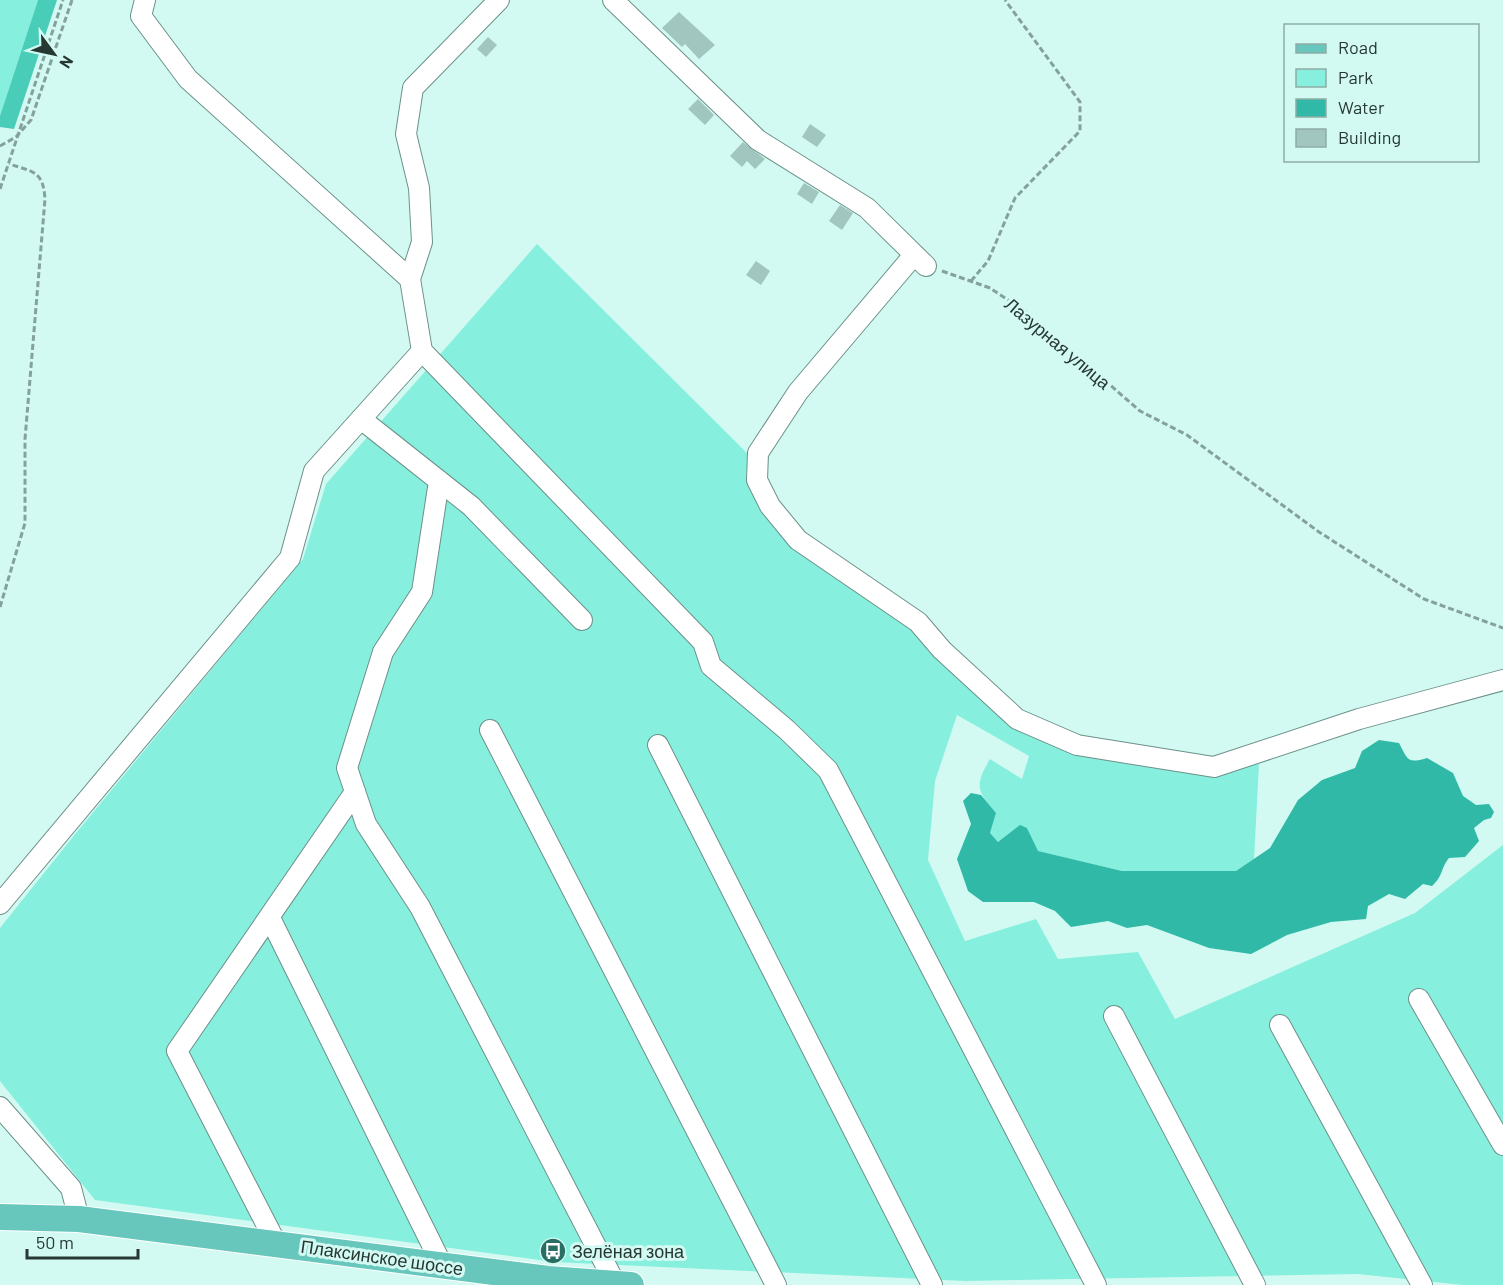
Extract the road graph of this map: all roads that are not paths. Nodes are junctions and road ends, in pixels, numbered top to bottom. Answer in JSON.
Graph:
{"nodes":[{"id":1,"x":145,"y":0,"type":"edge"},
{"id":2,"x":499,"y":0,"type":"edge"},
{"id":3,"x":613,"y":0,"type":"edge"},
{"id":4,"x":410,"y":279,"type":"junction"},
{"id":5,"x":423,"y":351,"type":"junction"},
{"id":6,"x":361,"y":419,"type":"junction"},
{"id":7,"x":439,"y":481,"type":"junction"},
{"id":8,"x":582,"y":620,"type":"dead end"},
{"id":9,"x":1503,"y":681,"type":"edge"},
{"id":10,"x":490,"y":730,"type":"dead end"},
{"id":11,"x":658,"y":745,"type":"dead end"},
{"id":12,"x":355,"y":792,"type":"junction"},
{"id":13,"x":0,"y":904,"type":"edge"},
{"id":14,"x":270,"y":918,"type":"junction"},
{"id":15,"x":1419,"y":999,"type":"dead end"},
{"id":16,"x":1114,"y":1016,"type":"dead end"},
{"id":17,"x":1280,"y":1025,"type":"dead end"},
{"id":18,"x":0,"y":1107,"type":"edge"},
{"id":19,"x":1503,"y":1145,"type":"edge"},
{"id":20,"x":0,"y":1217,"type":"edge"},
{"id":21,"x":79,"y":1219,"type":"junction"},
{"id":22,"x":276,"y":1243,"type":"junction"},
{"id":23,"x":442,"y":1265,"type":"junction"},
{"id":24,"x":548,"y":1282,"type":"edge"},
{"id":25,"x":616,"y":1285,"type":"edge"},
{"id":26,"x":631,"y":1285,"type":"edge"},
{"id":27,"x":776,"y":1285,"type":"edge"},
{"id":28,"x":932,"y":1285,"type":"edge"},
{"id":29,"x":1096,"y":1285,"type":"edge"},
{"id":30,"x":1255,"y":1285,"type":"edge"},
{"id":31,"x":1422,"y":1285,"type":"edge"}],
"edges":[{"from":1,"to":4,"type":"street"},
{"from":2,"to":4,"type":"street"},
{"from":3,"to":9,"type":"street"},
{"from":4,"to":5,"type":"street"},
{"from":5,"to":6,"type":"street"},
{"from":5,"to":29,"type":"street"},
{"from":6,"to":7,"type":"street"},
{"from":6,"to":13,"type":"street"},
{"from":7,"to":8,"type":"street"},
{"from":7,"to":12,"type":"street"},
{"from":10,"to":27,"type":"street"},
{"from":11,"to":28,"type":"street"},
{"from":12,"to":14,"type":"street"},
{"from":12,"to":25,"type":"street"},
{"from":14,"to":22,"type":"street"},
{"from":14,"to":23,"type":"street"},
{"from":15,"to":19,"type":"street"},
{"from":16,"to":30,"type":"street"},
{"from":17,"to":31,"type":"street"},
{"from":18,"to":21,"type":"street"},
{"from":20,"to":21,"type":"main road","name":"Плаксинское шоссе"},
{"from":21,"to":22,"type":"main road","name":"Плаксинское шоссе"},
{"from":22,"to":23,"type":"main road","name":"Плаксинское шоссе"},
{"from":23,"to":24,"type":"main road","name":"Плаксинское шоссе"},
{"from":24,"to":25,"type":"main road","name":"Плаксинское шоссе"},
{"from":25,"to":26,"type":"main road","name":"Плаксинское шоссе"}]}
